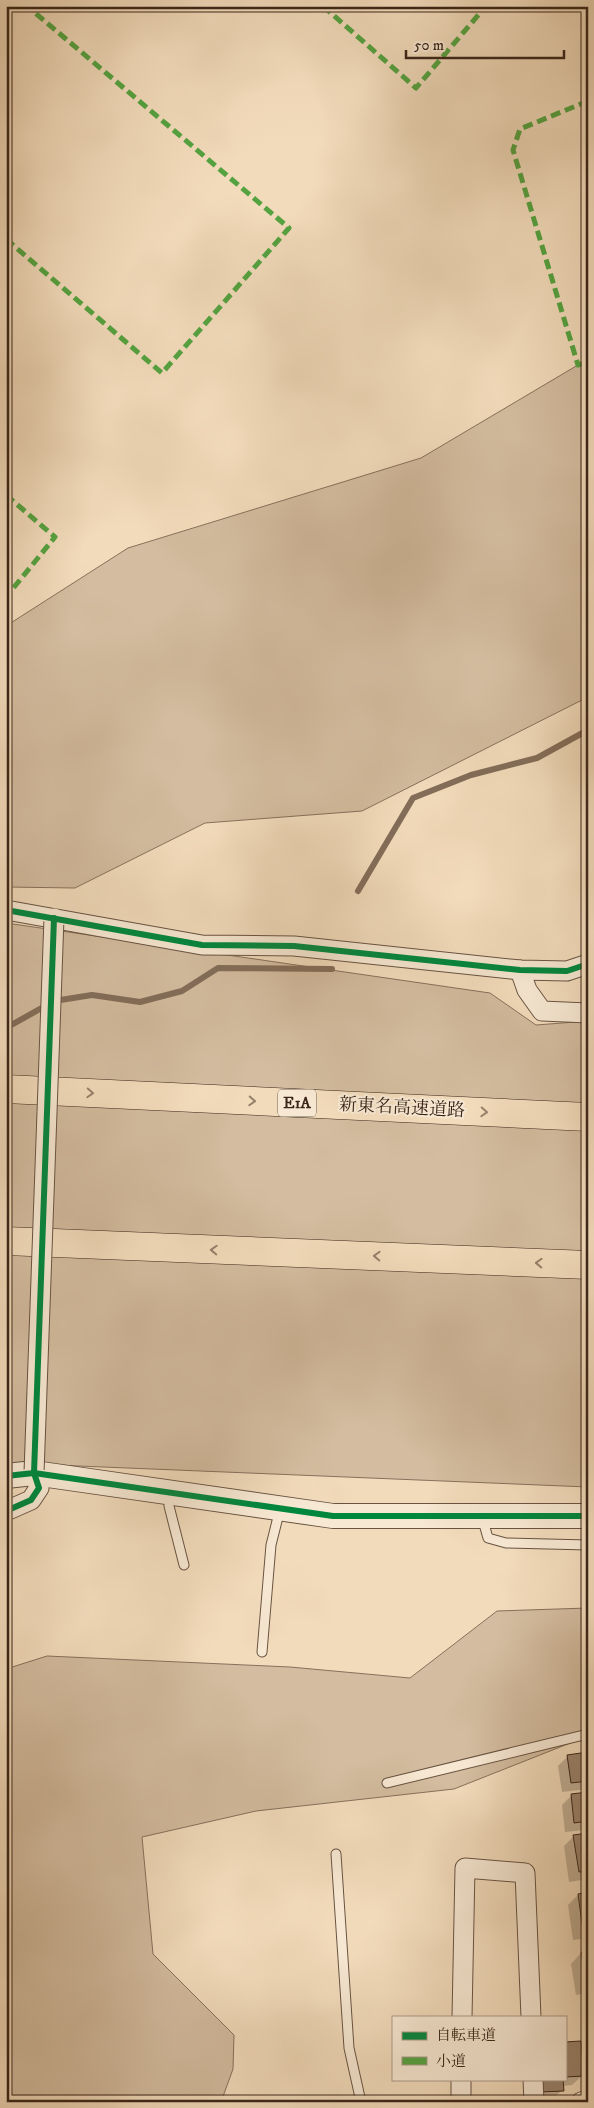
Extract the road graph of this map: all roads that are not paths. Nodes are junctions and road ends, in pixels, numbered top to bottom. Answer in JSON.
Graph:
{"nodes":[{"id":1,"x":6,"y":910,"type":"edge"},
{"id":2,"x":54,"y":918,"type":"junction"},
{"id":3,"x":588,"y":964,"type":"edge"},
{"id":4,"x":520,"y":970,"type":"junction"},
{"id":5,"x":588,"y":1013,"type":"edge"},
{"id":6,"x":6,"y":1089,"type":"edge"},
{"id":7,"x":588,"y":1117,"type":"edge"},
{"id":8,"x":6,"y":1241,"type":"edge"},
{"id":9,"x":588,"y":1265,"type":"edge"},
{"id":10,"x":34,"y":1473,"type":"junction"},
{"id":11,"x":6,"y":1476,"type":"edge"},
{"id":12,"x":169,"y":1492,"type":"junction"},
{"id":13,"x":280,"y":1508,"type":"junction"},
{"id":14,"x":6,"y":1512,"type":"edge"},
{"id":15,"x":481,"y":1516,"type":"junction"},
{"id":16,"x":588,"y":1516,"type":"edge"},
{"id":17,"x":588,"y":1544,"type":"edge"},
{"id":18,"x":184,"y":1565,"type":"dead end"},
{"id":19,"x":262,"y":1652,"type":"dead end"},
{"id":20,"x":588,"y":1734,"type":"edge"},
{"id":21,"x":387,"y":1783,"type":"dead end"},
{"id":22,"x":336,"y":1854,"type":"dead end"},
{"id":23,"x":462,"y":2016,"type":"edge"},
{"id":24,"x":530,"y":2016,"type":"edge"},
{"id":25,"x":461,"y":2080,"type":"edge"},
{"id":26,"x":533,"y":2080,"type":"edge"},
{"id":27,"x":588,"y":2100,"type":"edge"},
{"id":28,"x":361,"y":2102,"type":"edge"},
{"id":29,"x":461,"y":2102,"type":"edge"},
{"id":30,"x":534,"y":2102,"type":"edge"},
{"id":31,"x":581,"y":2102,"type":"edge"}],
"edges":[{"from":1,"to":2,"type":"street"},
{"from":2,"to":4,"type":"street"},
{"from":2,"to":10,"type":"street","bridge":true},
{"from":3,"to":4,"type":"street"},
{"from":4,"to":5,"type":"street"},
{"from":6,"to":7,"type":"highway","name":"新東名高速道路","number":"E1A","one_way":true},
{"from":9,"to":8,"type":"highway","one_way":true},
{"from":10,"to":11,"type":"street"},
{"from":10,"to":12,"type":"street"},
{"from":10,"to":14,"type":"street"},
{"from":12,"to":13,"type":"street"},
{"from":12,"to":18,"type":"lane"},
{"from":13,"to":15,"type":"street"},
{"from":13,"to":19,"type":"lane"},
{"from":15,"to":16,"type":"street"},
{"from":15,"to":17,"type":"lane"},
{"from":20,"to":21,"type":"lane"},
{"from":22,"to":28,"type":"lane"},
{"from":23,"to":24,"type":"street"},
{"from":25,"to":29,"type":"street"},
{"from":26,"to":30,"type":"street"},
{"from":27,"to":31,"type":"street"}]}
